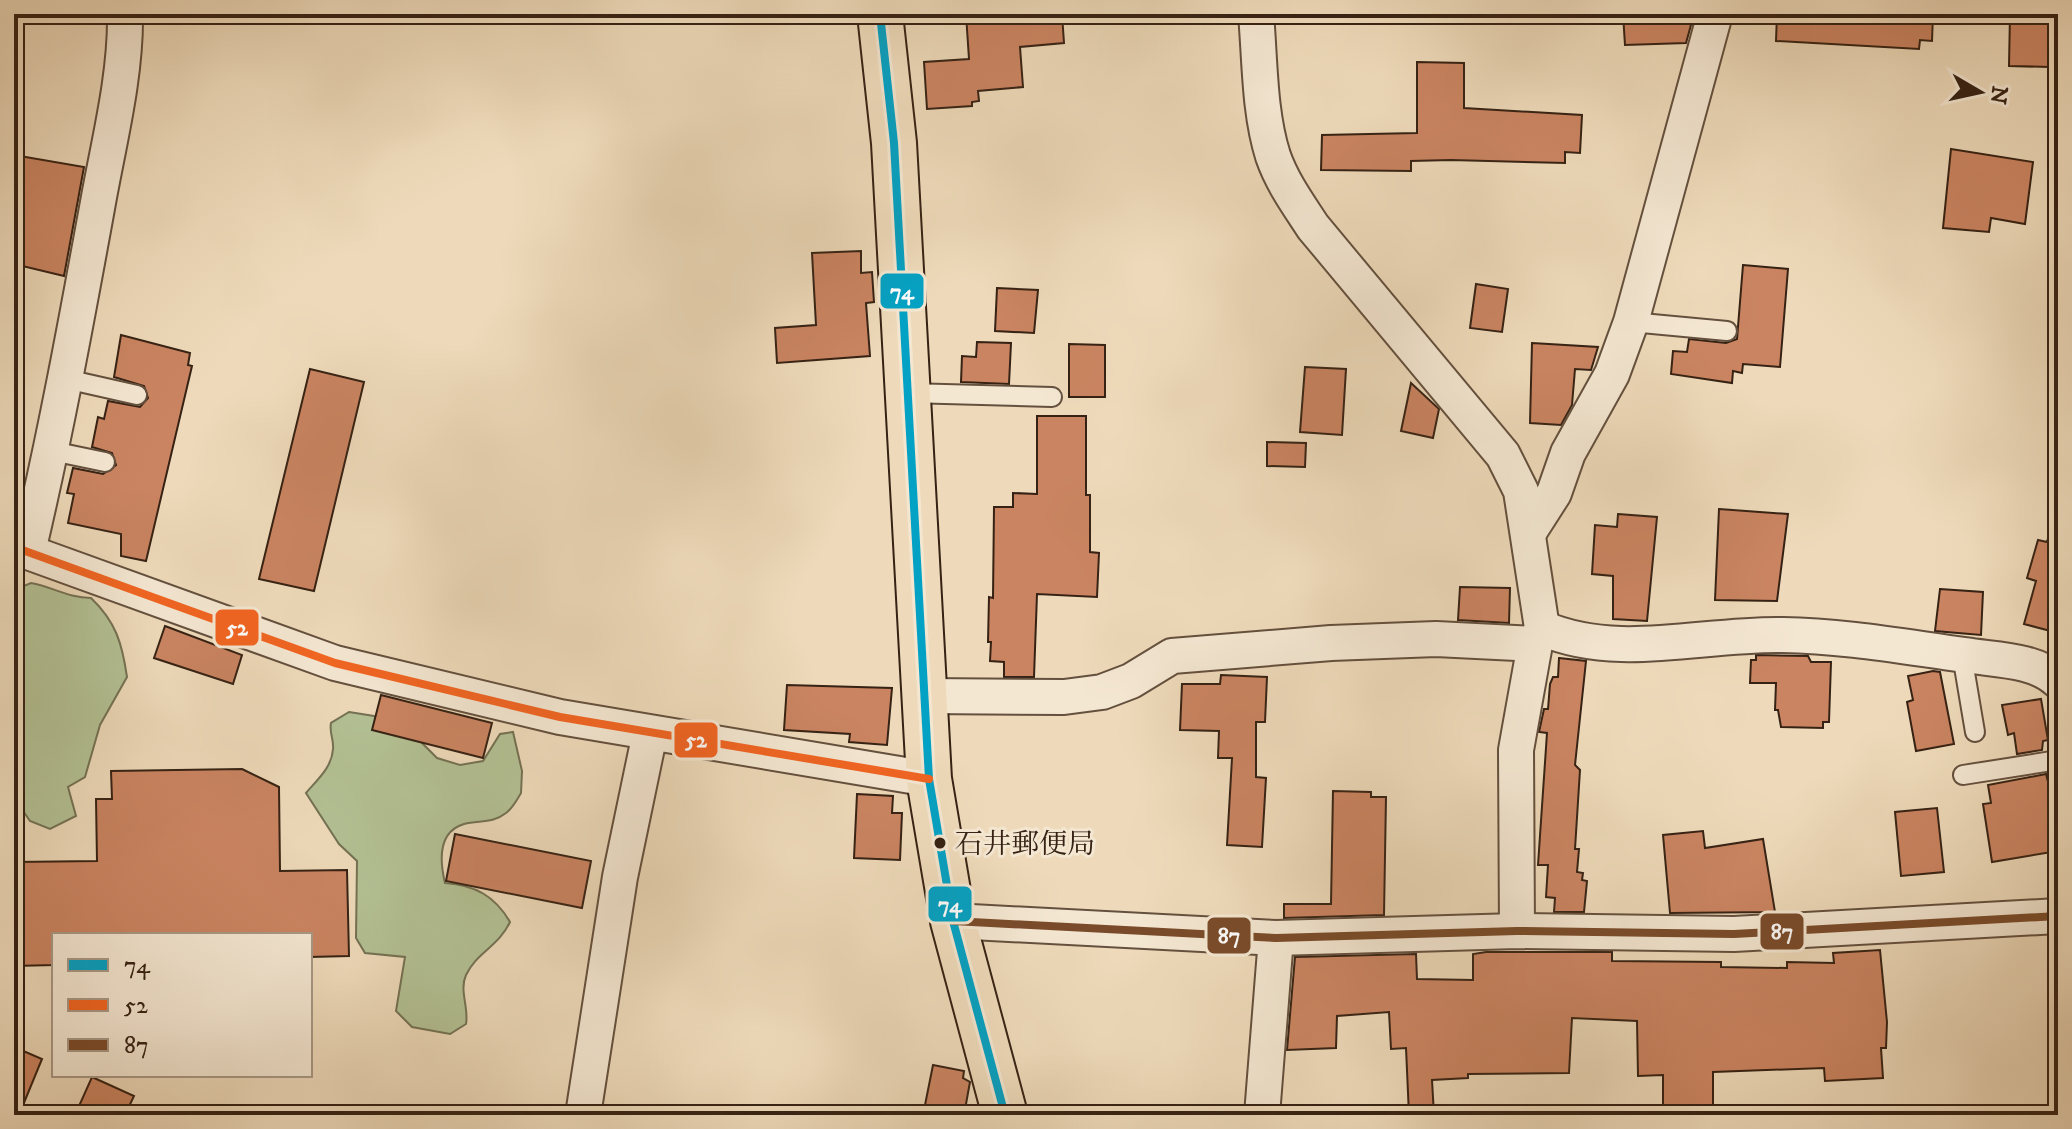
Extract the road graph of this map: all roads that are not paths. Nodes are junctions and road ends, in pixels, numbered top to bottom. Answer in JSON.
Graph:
{"nodes":[{"id":1,"x":125,"y":14,"type":"edge"},
{"id":2,"x":880,"y":14,"type":"edge"},
{"id":3,"x":1256,"y":14,"type":"edge"},
{"id":4,"x":1715,"y":14,"type":"edge"},
{"id":5,"x":1631,"y":322,"type":"junction"},
{"id":6,"x":1727,"y":331,"type":"dead end"},
{"id":7,"x":66,"y":379,"type":"junction"},
{"id":8,"x":908,"y":393,"type":"junction"},
{"id":9,"x":137,"y":395,"type":"dead end"},
{"id":10,"x":1052,"y":397,"type":"dead end"},
{"id":11,"x":52,"y":451,"type":"junction"},
{"id":12,"x":105,"y":462,"type":"dead end"},
{"id":13,"x":1529,"y":532,"type":"junction"},
{"id":14,"x":21,"y":549,"type":"edge"},
{"id":15,"x":1538,"y":636,"type":"junction"},
{"id":16,"x":1962,"y":655,"type":"junction"},
{"id":17,"x":2057,"y":678,"type":"edge"},
{"id":18,"x":925,"y":696,"type":"junction"},
{"id":19,"x":1975,"y":732,"type":"dead end"},
{"id":20,"x":650,"y":733,"type":"junction"},
{"id":21,"x":2058,"y":760,"type":"edge"},
{"id":22,"x":1963,"y":775,"type":"dead end"},
{"id":23,"x":929,"y":779,"type":"junction"},
{"id":24,"x":2058,"y":916,"type":"edge"},
{"id":25,"x":953,"y":921,"type":"junction"},
{"id":26,"x":1517,"y":931,"type":"junction"},
{"id":27,"x":1276,"y":938,"type":"junction"},
{"id":28,"x":583,"y":1115,"type":"edge"},
{"id":29,"x":1005,"y":1115,"type":"edge"},
{"id":30,"x":1262,"y":1115,"type":"edge"}],
"edges":[{"from":1,"to":7,"type":"street"},
{"from":2,"to":8,"type":"main road"},
{"from":3,"to":13,"type":"street"},
{"from":4,"to":5,"type":"street"},
{"from":5,"to":6,"type":"lane"},
{"from":5,"to":13,"type":"street"},
{"from":7,"to":9,"type":"lane"},
{"from":7,"to":11,"type":"street"},
{"from":8,"to":10,"type":"lane"},
{"from":8,"to":18,"type":"main road"},
{"from":11,"to":12,"type":"lane"},
{"from":11,"to":14,"type":"street"},
{"from":13,"to":15,"type":"street"},
{"from":14,"to":20,"type":"street"},
{"from":15,"to":16,"type":"street"},
{"from":15,"to":18,"type":"street"},
{"from":15,"to":26,"type":"street"},
{"from":16,"to":17,"type":"street"},
{"from":16,"to":19,"type":"lane"},
{"from":18,"to":23,"type":"main road"},
{"from":20,"to":23,"type":"street"},
{"from":20,"to":28,"type":"street"},
{"from":21,"to":22,"type":"lane"},
{"from":23,"to":25,"type":"main road"},
{"from":24,"to":26,"type":"street"},
{"from":25,"to":27,"type":"street"},
{"from":25,"to":29,"type":"main road"},
{"from":26,"to":27,"type":"street"},
{"from":27,"to":30,"type":"street"}]}
